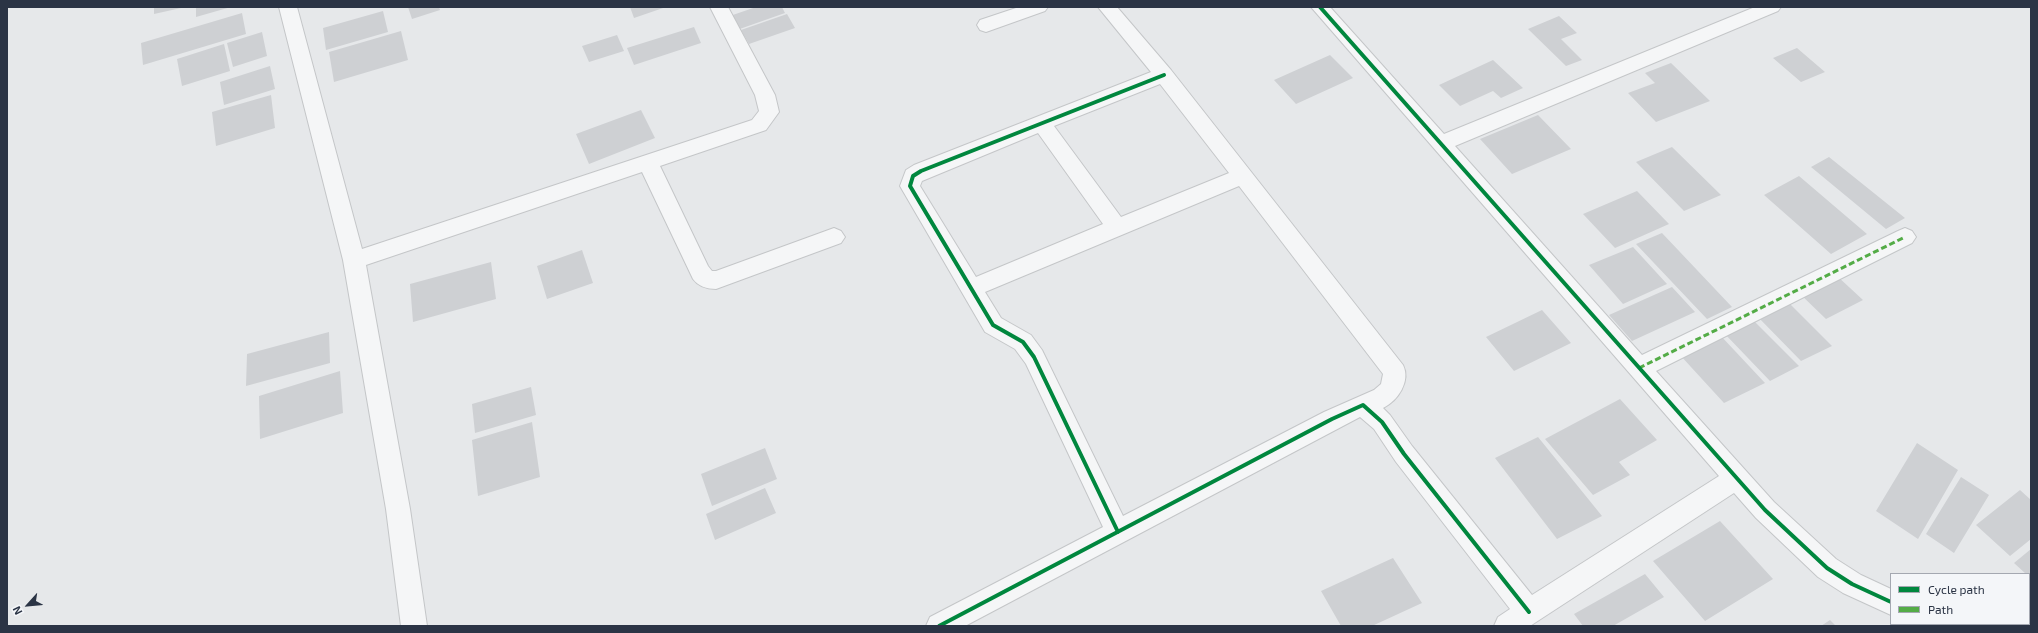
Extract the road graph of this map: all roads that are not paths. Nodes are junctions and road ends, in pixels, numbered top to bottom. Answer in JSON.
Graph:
{"nodes":[{"id":1,"x":288,"y":7,"type":"edge"},
{"id":2,"x":719,"y":7,"type":"edge"},
{"id":3,"x":1039,"y":7,"type":"edge"},
{"id":4,"x":1106,"y":7,"type":"edge"},
{"id":5,"x":1320,"y":7,"type":"edge"},
{"id":6,"x":1772,"y":7,"type":"edge"},
{"id":7,"x":986,"y":25,"type":"dead end"},
{"id":8,"x":1164,"y":75,"type":"junction"},
{"id":9,"x":1041,"y":124,"type":"junction"},
{"id":10,"x":1442,"y":143,"type":"junction"},
{"id":11,"x":648,"y":164,"type":"junction"},
{"id":12,"x":1242,"y":176,"type":"junction"},
{"id":13,"x":1117,"y":227,"type":"junction"},
{"id":14,"x":834,"y":237,"type":"dead end"},
{"id":15,"x":1905,"y":237,"type":"dead end"},
{"id":16,"x":354,"y":260,"type":"junction"},
{"id":17,"x":972,"y":288,"type":"junction"},
{"id":18,"x":1639,"y":368,"type":"junction"},
{"id":19,"x":1363,"y":405,"type":"junction"},
{"id":20,"x":1736,"y":478,"type":"junction"},
{"id":21,"x":1118,"y":532,"type":"junction"},
{"id":22,"x":1890,"y":602,"type":"edge"},
{"id":23,"x":1529,"y":612,"type":"junction"},
{"id":24,"x":414,"y":626,"type":"edge"},
{"id":25,"x":939,"y":626,"type":"edge"},
{"id":26,"x":1507,"y":626,"type":"edge"}],
"edges":[{"from":1,"to":16,"type":"street"},
{"from":2,"to":11,"type":"street"},
{"from":3,"to":7,"type":"street"},
{"from":4,"to":8,"type":"street"},
{"from":5,"to":10,"type":"street"},
{"from":6,"to":10,"type":"street"},
{"from":8,"to":9,"type":"street"},
{"from":8,"to":12,"type":"street"},
{"from":9,"to":13,"type":"street"},
{"from":9,"to":17,"type":"street"},
{"from":10,"to":18,"type":"street"},
{"from":11,"to":14,"type":"street"},
{"from":11,"to":16,"type":"street"},
{"from":12,"to":13,"type":"street"},
{"from":12,"to":19,"type":"street"},
{"from":13,"to":17,"type":"street"},
{"from":15,"to":18,"type":"street"},
{"from":16,"to":24,"type":"street"},
{"from":17,"to":21,"type":"street"},
{"from":18,"to":20,"type":"street"},
{"from":19,"to":21,"type":"street"},
{"from":19,"to":23,"type":"street"},
{"from":20,"to":22,"type":"street"},
{"from":20,"to":23,"type":"street"},
{"from":21,"to":25,"type":"street"},
{"from":23,"to":26,"type":"street"}]}
